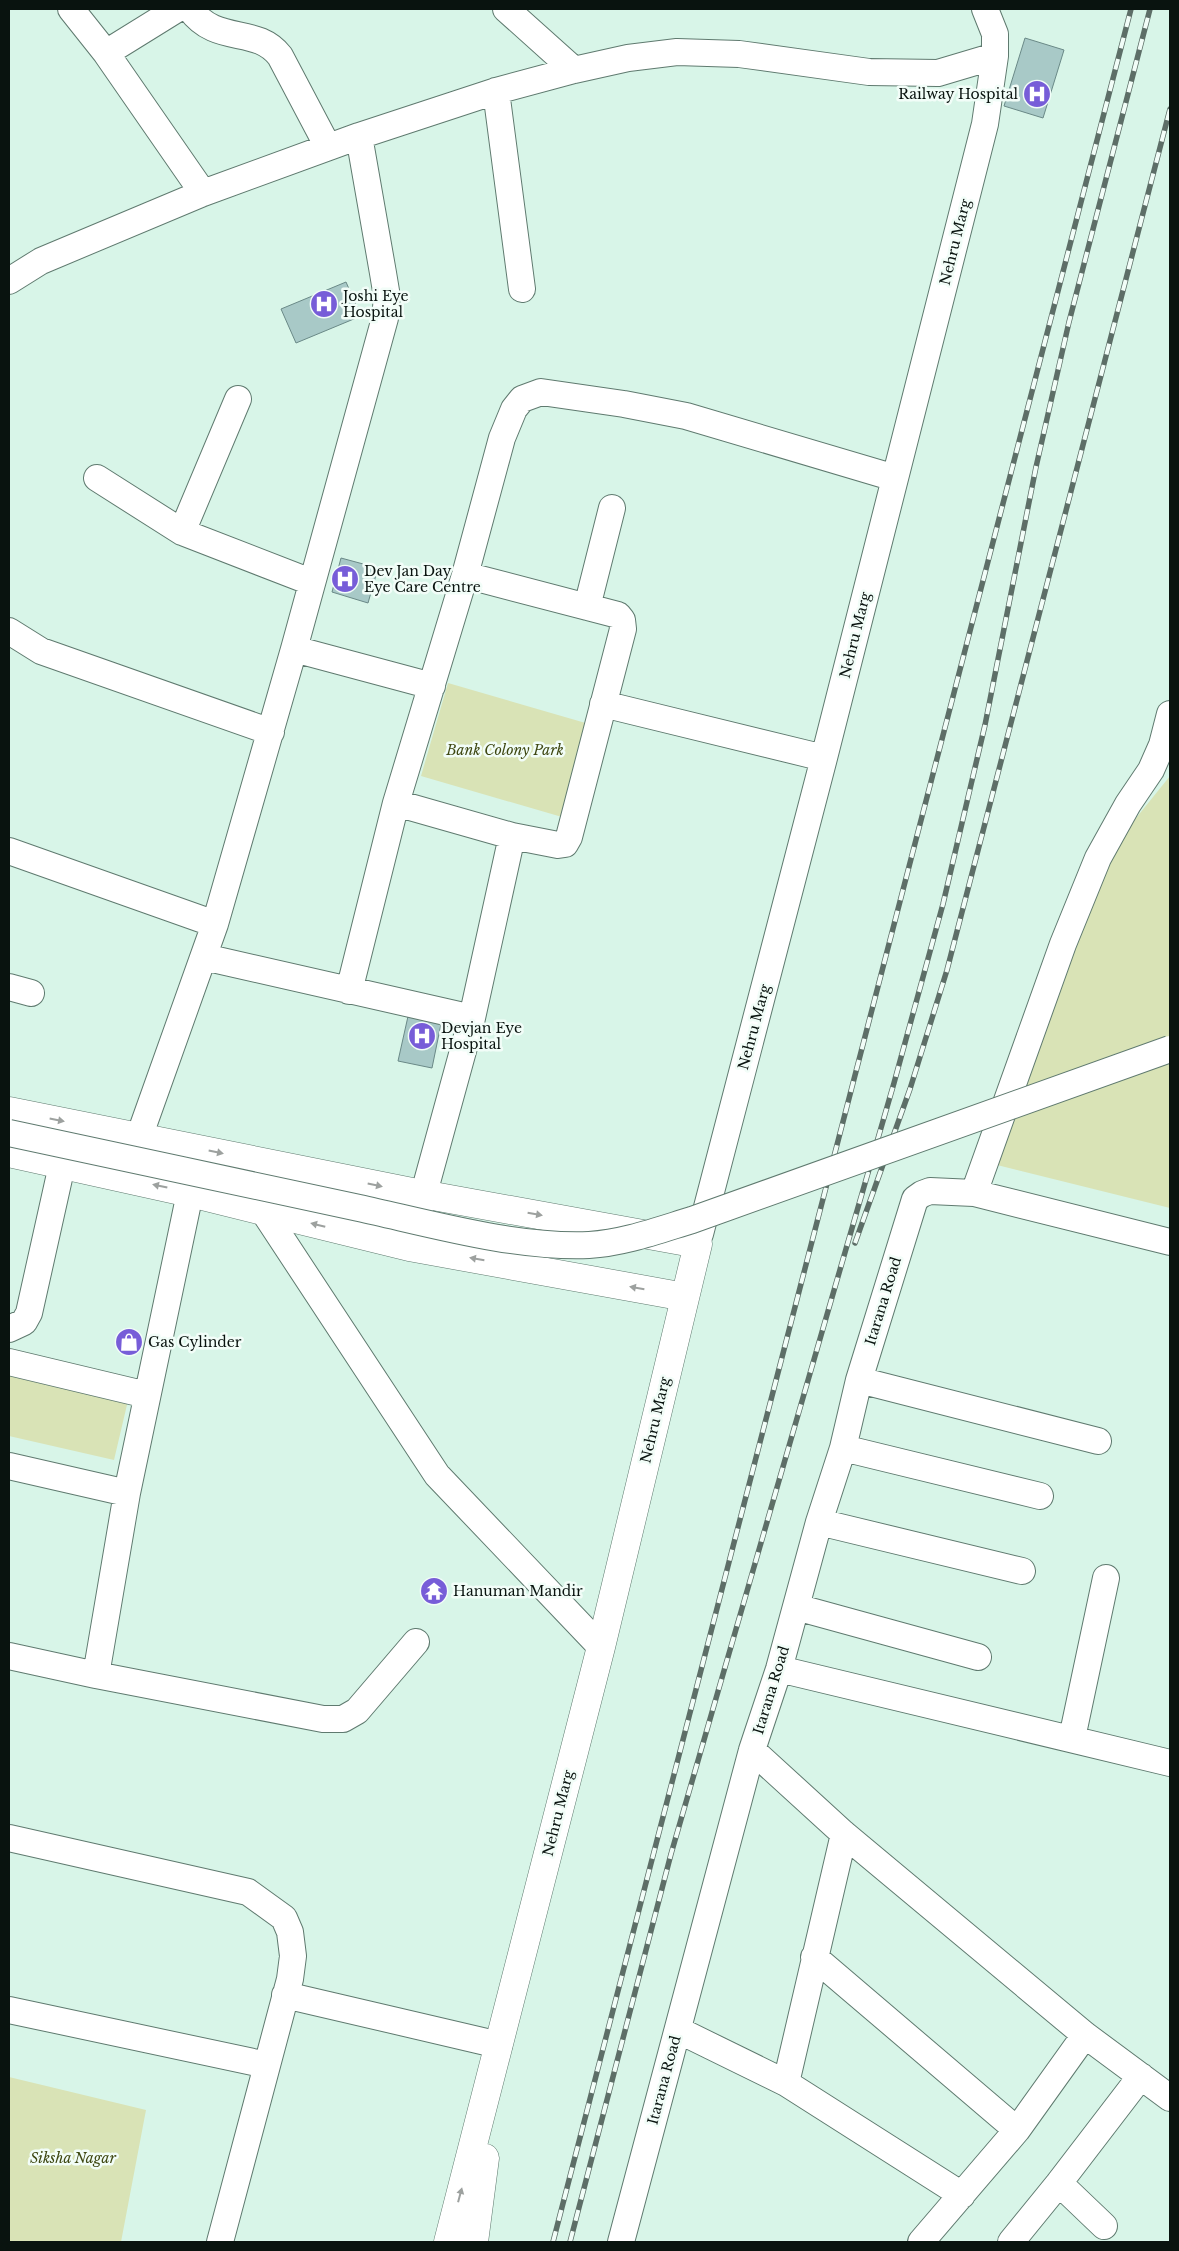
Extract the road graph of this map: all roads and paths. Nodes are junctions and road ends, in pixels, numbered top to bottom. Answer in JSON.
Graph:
{"nodes":[{"id":1,"x":71,"y":9,"type":"edge"},
{"id":2,"x":177,"y":9,"type":"edge"},
{"id":3,"x":190,"y":9,"type":"edge"},
{"id":4,"x":506,"y":9,"type":"edge"},
{"id":5,"x":986,"y":9,"type":"edge"},
{"id":6,"x":106,"y":53,"type":"junction"},
{"id":7,"x":995,"y":56,"type":"junction"},
{"id":8,"x":574,"y":70,"type":"junction"},
{"id":9,"x":496,"y":91,"type":"junction"},
{"id":10,"x":359,"y":136,"type":"junction"},
{"id":11,"x":328,"y":147,"type":"junction"},
{"id":12,"x":203,"y":193,"type":"junction"},
{"id":13,"x":9,"y":281,"type":"edge"},
{"id":14,"x":522,"y":289,"type":"dead end"},
{"id":15,"x":238,"y":399,"type":"dead end"},
{"id":16,"x":98,"y":478,"type":"dead end"},
{"id":17,"x":895,"y":478,"type":"junction"},
{"id":18,"x":612,"y":508,"type":"dead end"},
{"id":19,"x":182,"y":532,"type":"junction"},
{"id":20,"x":465,"y":575,"type":"junction"},
{"id":21,"x":311,"y":582,"type":"junction"},
{"id":22,"x":587,"y":607,"type":"junction"},
{"id":23,"x":9,"y":632,"type":"edge"},
{"id":24,"x":294,"y":649,"type":"junction"},
{"id":25,"x":432,"y":686,"type":"junction"},
{"id":26,"x":603,"y":704,"type":"junction"},
{"id":27,"x":1170,"y":714,"type":"edge"},
{"id":28,"x":271,"y":732,"type":"junction"},
{"id":29,"x":1166,"y":746,"type":"edge"},
{"id":30,"x":824,"y":758,"type":"junction"},
{"id":31,"x":396,"y":803,"type":"junction"},
{"id":32,"x":512,"y":836,"type":"junction"},
{"id":33,"x":9,"y":851,"type":"edge"},
{"id":34,"x":214,"y":924,"type":"junction"},
{"id":35,"x":204,"y":957,"type":"junction"},
{"id":36,"x":349,"y":991,"type":"junction"},
{"id":37,"x":472,"y":1018,"type":"junction"},
{"id":38,"x":1170,"y":1049,"type":"edge"},
{"id":39,"x":9,"y":1111,"type":"edge"},
{"id":40,"x":9,"y":1133,"type":"edge"},
{"id":41,"x":139,"y":1136,"type":"junction"},
{"id":42,"x":9,"y":1153,"type":"edge"},
{"id":43,"x":62,"y":1165,"type":"junction"},
{"id":44,"x":125,"y":1179,"type":"junction"},
{"id":45,"x":190,"y":1192,"type":"junction"},
{"id":46,"x":974,"y":1193,"type":"junction"},
{"id":47,"x":422,"y":1194,"type":"junction"},
{"id":48,"x":264,"y":1212,"type":"junction"},
{"id":49,"x":1170,"y":1242,"type":"edge"},
{"id":50,"x":698,"y":1244,"type":"junction"},
{"id":51,"x":409,"y":1247,"type":"junction"},
{"id":52,"x":685,"y":1297,"type":"junction"},
{"id":53,"x":9,"y":1329,"type":"edge"},
{"id":54,"x":9,"y":1362,"type":"edge"},
{"id":55,"x":859,"y":1380,"type":"junction"},
{"id":56,"x":147,"y":1395,"type":"junction"},
{"id":57,"x":1098,"y":1441,"type":"dead end"},
{"id":58,"x":843,"y":1448,"type":"junction"},
{"id":59,"x":9,"y":1466,"type":"edge"},
{"id":60,"x":127,"y":1493,"type":"junction"},
{"id":61,"x":1040,"y":1496,"type":"dead end"},
{"id":62,"x":819,"y":1522,"type":"junction"},
{"id":63,"x":1022,"y":1571,"type":"dead end"},
{"id":64,"x":1106,"y":1578,"type":"dead end"},
{"id":65,"x":796,"y":1607,"type":"junction"},
{"id":66,"x":416,"y":1642,"type":"dead end"},
{"id":67,"x":601,"y":1647,"type":"junction"},
{"id":68,"x":9,"y":1656,"type":"edge"},
{"id":69,"x":978,"y":1657,"type":"dead end"},
{"id":70,"x":779,"y":1669,"type":"junction"},
{"id":71,"x":96,"y":1675,"type":"junction"},
{"id":72,"x":1072,"y":1738,"type":"junction"},
{"id":73,"x":752,"y":1750,"type":"junction"},
{"id":74,"x":1170,"y":1763,"type":"edge"},
{"id":75,"x":844,"y":1834,"type":"junction"},
{"id":76,"x":9,"y":1838,"type":"edge"},
{"id":77,"x":814,"y":1957,"type":"junction"},
{"id":78,"x":285,"y":1995,"type":"junction"},
{"id":79,"x":9,"y":2010,"type":"edge"},
{"id":80,"x":678,"y":2030,"type":"junction"},
{"id":81,"x":1085,"y":2035,"type":"junction"},
{"id":82,"x":499,"y":2045,"type":"junction"},
{"id":83,"x":266,"y":2065,"type":"junction"},
{"id":84,"x":1141,"y":2076,"type":"junction"},
{"id":85,"x":786,"y":2082,"type":"junction"},
{"id":86,"x":1170,"y":2098,"type":"edge"},
{"id":87,"x":1017,"y":2130,"type":"junction"},
{"id":88,"x":1059,"y":2183,"type":"junction"},
{"id":89,"x":962,"y":2195,"type":"junction"},
{"id":90,"x":1104,"y":2226,"type":"dead end"},
{"id":91,"x":220,"y":2242,"type":"edge"},
{"id":92,"x":448,"y":2242,"type":"edge"},
{"id":93,"x":474,"y":2242,"type":"edge"},
{"id":94,"x":621,"y":2242,"type":"edge"},
{"id":95,"x":921,"y":2242,"type":"edge"},
{"id":96,"x":1011,"y":2242,"type":"edge"}],
"edges":[{"from":1,"to":6,"type":"street"},
{"from":2,"to":6,"type":"street"},
{"from":3,"to":11,"type":"street"},
{"from":4,"to":8,"type":"street"},
{"from":5,"to":7,"type":"street","name":"Nehru Marg"},
{"from":6,"to":12,"type":"street"},
{"from":7,"to":8,"type":"street"},
{"from":7,"to":17,"type":"street","name":"Nehru Marg"},
{"from":8,"to":9,"type":"street"},
{"from":9,"to":10,"type":"street"},
{"from":9,"to":14,"type":"street"},
{"from":10,"to":11,"type":"street"},
{"from":10,"to":21,"type":"street"},
{"from":11,"to":12,"type":"street"},
{"from":12,"to":13,"type":"street"},
{"from":15,"to":19,"type":"street"},
{"from":16,"to":19,"type":"street"},
{"from":17,"to":20,"type":"street"},
{"from":17,"to":30,"type":"street","name":"Nehru Marg"},
{"from":18,"to":22,"type":"street"},
{"from":19,"to":21,"type":"street"},
{"from":20,"to":22,"type":"street"},
{"from":20,"to":25,"type":"street"},
{"from":21,"to":24,"type":"street"},
{"from":22,"to":26,"type":"street"},
{"from":23,"to":28,"type":"street"},
{"from":24,"to":25,"type":"street"},
{"from":24,"to":28,"type":"street"},
{"from":25,"to":31,"type":"street"},
{"from":26,"to":30,"type":"street"},
{"from":26,"to":32,"type":"street"},
{"from":27,"to":29,"type":"street"},
{"from":28,"to":34,"type":"street"},
{"from":29,"to":46,"type":"street"},
{"from":30,"to":50,"type":"street","name":"Nehru Marg"},
{"from":31,"to":32,"type":"street"},
{"from":31,"to":36,"type":"street"},
{"from":32,"to":37,"type":"street"},
{"from":33,"to":34,"type":"street"},
{"from":34,"to":35,"type":"street"},
{"from":35,"to":36,"type":"street"},
{"from":35,"to":41,"type":"street"},
{"from":36,"to":37,"type":"street"},
{"from":37,"to":47,"type":"street"},
{"from":38,"to":40,"type":"street","bridge":true},
{"from":39,"to":41,"type":"main road","one_way":true},
{"from":41,"to":44,"type":"street"},
{"from":41,"to":47,"type":"main road","one_way":true},
{"from":42,"to":43,"type":"main road"},
{"from":43,"to":44,"type":"main road"},
{"from":43,"to":53,"type":"street"},
{"from":45,"to":44,"type":"main road","one_way":true},
{"from":45,"to":48,"type":"main road"},
{"from":45,"to":56,"type":"street"},
{"from":46,"to":49,"type":"street","name":"Itarana Road"},
{"from":46,"to":55,"type":"street","name":"Itarana Road"},
{"from":47,"to":50,"type":"main road","one_way":true},
{"from":47,"to":51,"type":"street"},
{"from":51,"to":48,"type":"main road","one_way":true},
{"from":48,"to":67,"type":"street"},
{"from":50,"to":52,"type":"main road","name":"Nehru Marg"},
{"from":52,"to":51,"type":"main road","one_way":true},
{"from":52,"to":67,"type":"main road","name":"Nehru Marg"},
{"from":54,"to":56,"type":"street"},
{"from":55,"to":57,"type":"street"},
{"from":55,"to":58,"type":"street","name":"Itarana Road"},
{"from":56,"to":60,"type":"street"},
{"from":58,"to":61,"type":"street"},
{"from":58,"to":62,"type":"street","name":"Itarana Road"},
{"from":59,"to":60,"type":"street"},
{"from":60,"to":71,"type":"street"},
{"from":62,"to":63,"type":"street"},
{"from":62,"to":65,"type":"street","name":"Itarana Road"},
{"from":64,"to":72,"type":"street"},
{"from":65,"to":69,"type":"street"},
{"from":65,"to":70,"type":"street","name":"Itarana Road"},
{"from":66,"to":71,"type":"street"},
{"from":67,"to":82,"type":"main road","name":"Nehru Marg"},
{"from":68,"to":71,"type":"street"},
{"from":70,"to":72,"type":"street"},
{"from":70,"to":73,"type":"street","name":"Itarana Road"},
{"from":72,"to":74,"type":"street"},
{"from":73,"to":75,"type":"street"},
{"from":73,"to":80,"type":"street","name":"Itarana Road"},
{"from":75,"to":77,"type":"street"},
{"from":75,"to":81,"type":"street"},
{"from":76,"to":78,"type":"street"},
{"from":77,"to":85,"type":"street"},
{"from":77,"to":87,"type":"street"},
{"from":78,"to":82,"type":"street"},
{"from":78,"to":83,"type":"street"},
{"from":79,"to":83,"type":"street"},
{"from":80,"to":85,"type":"street"},
{"from":80,"to":94,"type":"street","name":"Itarana Road"},
{"from":81,"to":84,"type":"street"},
{"from":81,"to":87,"type":"street"},
{"from":92,"to":82,"type":"main road","name":"Nehru Marg","one_way":true},
{"from":82,"to":93,"type":"main road","name":"Nehru Marg"},
{"from":83,"to":91,"type":"street"},
{"from":84,"to":86,"type":"street"},
{"from":84,"to":88,"type":"street"},
{"from":85,"to":89,"type":"street"},
{"from":87,"to":89,"type":"street"},
{"from":88,"to":90,"type":"street"},
{"from":88,"to":96,"type":"street"},
{"from":89,"to":95,"type":"street"}]}
